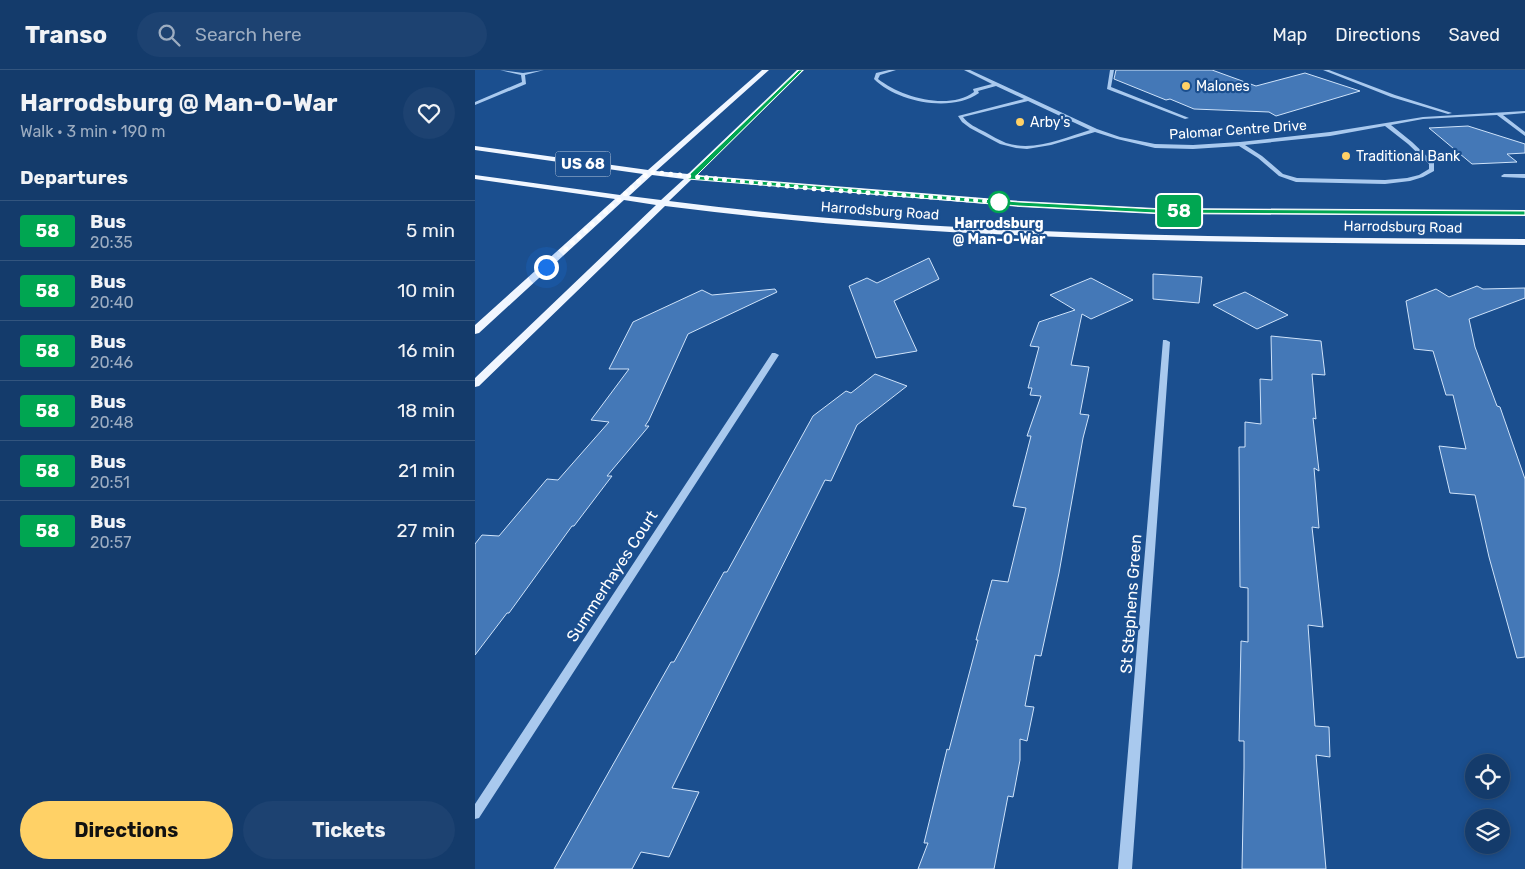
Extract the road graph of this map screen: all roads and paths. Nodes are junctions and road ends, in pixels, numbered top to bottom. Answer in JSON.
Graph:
{"nodes":[{"id":1,"x":502,"y":70,"type":"edge"},
{"id":2,"x":542,"y":70,"type":"edge"},
{"id":3,"x":766,"y":70,"type":"edge"},
{"id":4,"x":801,"y":70,"type":"edge"},
{"id":5,"x":893,"y":70,"type":"edge"},
{"id":6,"x":967,"y":70,"type":"edge"},
{"id":7,"x":1112,"y":70,"type":"edge"},
{"id":8,"x":1325,"y":70,"type":"edge"},
{"id":9,"x":523,"y":74,"type":"junction"},
{"id":10,"x":998,"y":84,"type":"junction"},
{"id":11,"x":1030,"y":99,"type":"junction"},
{"id":12,"x":475,"y":104,"type":"edge"},
{"id":13,"x":1525,"y":112,"type":"edge"},
{"id":14,"x":1497,"y":113,"type":"junction"},
{"id":15,"x":1457,"y":115,"type":"junction"},
{"id":16,"x":1187,"y":118,"type":"dead end"},
{"id":17,"x":1385,"y":124,"type":"junction"},
{"id":18,"x":1095,"y":130,"type":"junction"},
{"id":19,"x":1525,"y":134,"type":"edge"},
{"id":20,"x":1239,"y":144,"type":"junction"},
{"id":21,"x":475,"y":148,"type":"edge"},
{"id":22,"x":649,"y":172,"type":"junction"},
{"id":23,"x":1504,"y":176,"type":"dead end"},
{"id":24,"x":1525,"y":176,"type":"edge"},
{"id":25,"x":475,"y":177,"type":"edge"},
{"id":26,"x":691,"y":177,"type":"junction"},
{"id":27,"x":623,"y":197,"type":"junction"},
{"id":28,"x":666,"y":202,"type":"junction"},
{"id":29,"x":1525,"y":213,"type":"edge"},
{"id":30,"x":1525,"y":242,"type":"edge"},
{"id":31,"x":475,"y":331,"type":"edge"},
{"id":32,"x":1166,"y":342,"type":"dead end"},
{"id":33,"x":775,"y":355,"type":"dead end"},
{"id":34,"x":475,"y":384,"type":"edge"},
{"id":35,"x":475,"y":814,"type":"edge"},
{"id":36,"x":1125,"y":869,"type":"edge"}],
"edges":[{"from":1,"to":9,"type":"street"},
{"from":2,"to":9,"type":"street"},
{"from":3,"to":22,"type":"main road"},
{"from":4,"to":26,"type":"main road"},
{"from":5,"to":10,"type":"street"},
{"from":6,"to":10,"type":"street","name":"Palomar Centre Drive"},
{"from":7,"to":16,"type":"street"},
{"from":8,"to":15,"type":"street"},
{"from":9,"to":12,"type":"street"},
{"from":10,"to":11,"type":"street","name":"Palomar Centre Drive"},
{"from":11,"to":18,"type":"street","name":"Palomar Centre Drive"},
{"from":11,"to":18,"type":"street"},
{"from":13,"to":14,"type":"street","name":"Palomar Centre Drive"},
{"from":14,"to":15,"type":"street","name":"Palomar Centre Drive"},
{"from":14,"to":19,"type":"street"},
{"from":15,"to":17,"type":"street","name":"Palomar Centre Drive"},
{"from":17,"to":20,"type":"street","name":"Palomar Centre Drive"},
{"from":17,"to":20,"type":"street"},
{"from":18,"to":20,"type":"street","name":"Palomar Centre Drive"},
{"from":21,"to":22,"type":"main road","name":"Harrodsburg Road","number":"US 68"},
{"from":22,"to":26,"type":"main road","name":"Harrodsburg Road","number":"US 68"},
{"from":22,"to":27,"type":"main road"},
{"from":23,"to":24,"type":"street"},
{"from":25,"to":27,"type":"main road","name":"Harrodsburg Road","number":"US 68"},
{"from":26,"to":28,"type":"main road"},
{"from":26,"to":29,"type":"main road","name":"Harrodsburg Road","number":"US 68"},
{"from":27,"to":28,"type":"main road","name":"Harrodsburg Road","number":"US 68"},
{"from":27,"to":31,"type":"main road"},
{"from":28,"to":30,"type":"main road","name":"Harrodsburg Road","number":"US 68"},
{"from":28,"to":34,"type":"main road"},
{"from":32,"to":36,"type":"street","name":"St Stephens Green"},
{"from":33,"to":35,"type":"street","name":"Summerhayes Court"}]}
